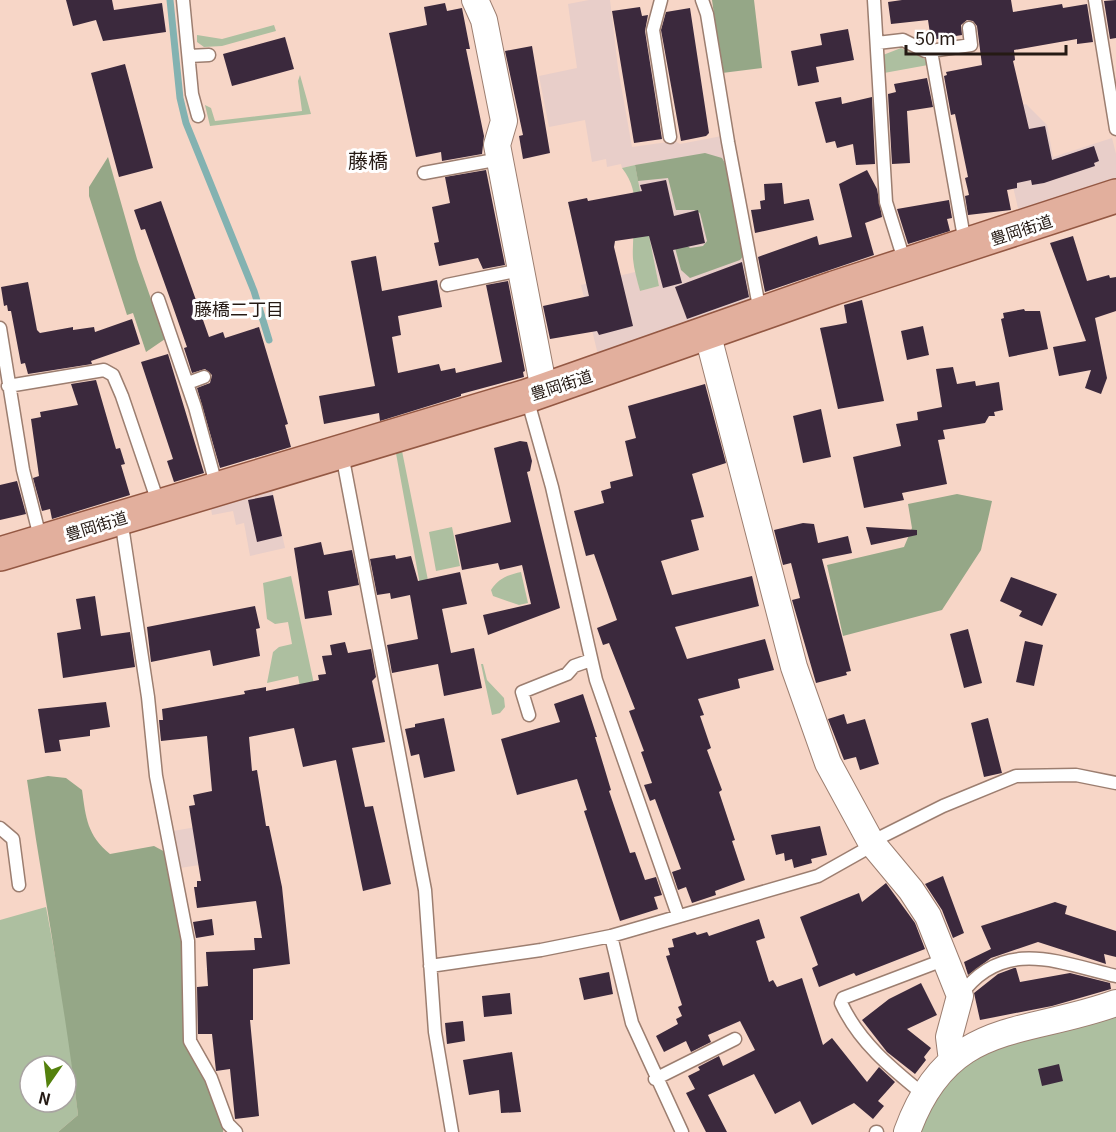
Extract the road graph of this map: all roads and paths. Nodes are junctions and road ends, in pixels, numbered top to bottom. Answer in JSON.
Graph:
{"nodes":[{"id":1,"x":183,"y":0,"type":"edge"},
{"id":2,"x":476,"y":0,"type":"edge"},
{"id":3,"x":661,"y":0,"type":"edge"},
{"id":4,"x":702,"y":0,"type":"edge"},
{"id":5,"x":874,"y":0,"type":"edge"},
{"id":6,"x":1095,"y":0,"type":"edge"},
{"id":7,"x":969,"y":28,"type":"dead end"},
{"id":8,"x":877,"y":43,"type":"junction"},
{"id":9,"x":932,"y":51,"type":"junction"},
{"id":10,"x":209,"y":55,"type":"dead end"},
{"id":11,"x":189,"y":56,"type":"junction"},
{"id":12,"x":198,"y":117,"type":"dead end"},
{"id":13,"x":1116,"y":129,"type":"edge"},
{"id":14,"x":670,"y":137,"type":"dead end"},
{"id":15,"x":500,"y":159,"type":"junction"},
{"id":16,"x":423,"y":173,"type":"dead end"},
{"id":17,"x":1116,"y":196,"type":"edge"},
{"id":18,"x":966,"y":247,"type":"junction"},
{"id":19,"x":906,"y":266,"type":"junction"},
{"id":20,"x":520,"y":270,"type":"junction"},
{"id":21,"x":447,"y":285,"type":"dead end"},
{"id":22,"x":158,"y":299,"type":"dead end"},
{"id":23,"x":761,"y":314,"type":"junction"},
{"id":24,"x":0,"y":328,"type":"edge"},
{"id":25,"x":707,"y":332,"type":"junction"},
{"id":26,"x":204,"y":377,"type":"dead end"},
{"id":27,"x":188,"y":382,"type":"junction"},
{"id":28,"x":8,"y":386,"type":"junction"},
{"id":29,"x":535,"y":393,"type":"junction"},
{"id":30,"x":6,"y":415,"type":"edge"},
{"id":31,"x":341,"y":452,"type":"junction"},
{"id":32,"x":218,"y":489,"type":"junction"},
{"id":33,"x":160,"y":506,"type":"junction"},
{"id":34,"x":121,"y":518,"type":"junction"},
{"id":35,"x":41,"y":542,"type":"junction"},
{"id":36,"x":0,"y":554,"type":"edge"},
{"id":37,"x":591,"y":660,"type":"junction"},
{"id":38,"x":529,"y":715,"type":"dead end"},
{"id":39,"x":1116,"y":783,"type":"edge"},
{"id":40,"x":0,"y":828,"type":"edge"},
{"id":41,"x":871,"y":842,"type":"junction"},
{"id":42,"x":19,"y":885,"type":"dead end"},
{"id":43,"x":678,"y":915,"type":"junction"},
{"id":44,"x":611,"y":936,"type":"junction"},
{"id":45,"x":946,"y":959,"type":"junction"},
{"id":46,"x":430,"y":966,"type":"junction"},
{"id":47,"x":1116,"y":976,"type":"edge"},
{"id":48,"x":960,"y":996,"type":"junction"},
{"id":49,"x":1116,"y":1003,"type":"edge"},
{"id":50,"x":735,"y":1039,"type":"dead end"},
{"id":51,"x":952,"y":1061,"type":"junction"},
{"id":52,"x":655,"y":1079,"type":"junction"},
{"id":53,"x":923,"y":1094,"type":"junction"},
{"id":54,"x":236,"y":1132,"type":"edge"},
{"id":55,"x":452,"y":1132,"type":"edge"},
{"id":56,"x":682,"y":1132,"type":"edge"},
{"id":57,"x":907,"y":1132,"type":"edge"}],
"edges":[{"from":1,"to":11,"type":"lane"},
{"from":2,"to":15,"type":"street"},
{"from":3,"to":14,"type":"lane"},
{"from":4,"to":23,"type":"lane"},
{"from":5,"to":8,"type":"lane"},
{"from":6,"to":13,"type":"lane"},
{"from":7,"to":9,"type":"lane"},
{"from":8,"to":9,"type":"lane"},
{"from":8,"to":19,"type":"lane"},
{"from":9,"to":18,"type":"lane"},
{"from":10,"to":11,"type":"lane"},
{"from":11,"to":12,"type":"lane"},
{"from":15,"to":16,"type":"lane"},
{"from":15,"to":20,"type":"street"},
{"from":17,"to":18,"type":"main road","name":"豊岡街道"},
{"from":18,"to":19,"type":"main road","name":"豊岡街道"},
{"from":19,"to":23,"type":"main road","name":"豊岡街道"},
{"from":20,"to":21,"type":"lane"},
{"from":20,"to":29,"type":"street"},
{"from":22,"to":27,"type":"lane"},
{"from":23,"to":25,"type":"main road","name":"豊岡街道"},
{"from":24,"to":28,"type":"lane"},
{"from":25,"to":29,"type":"main road","name":"豊岡街道"},
{"from":25,"to":41,"type":"street"},
{"from":26,"to":27,"type":"lane"},
{"from":27,"to":32,"type":"lane"},
{"from":28,"to":30,"type":"lane"},
{"from":28,"to":33,"type":"lane"},
{"from":29,"to":31,"type":"main road","name":"豊岡街道"},
{"from":29,"to":37,"type":"lane"},
{"from":30,"to":35,"type":"lane"},
{"from":31,"to":32,"type":"main road","name":"豊岡街道"},
{"from":31,"to":46,"type":"lane"},
{"from":32,"to":33,"type":"main road","name":"豊岡街道"},
{"from":33,"to":34,"type":"main road","name":"豊岡街道"},
{"from":34,"to":35,"type":"main road","name":"豊岡街道"},
{"from":34,"to":54,"type":"lane"},
{"from":35,"to":36,"type":"main road","name":"豊岡街道"},
{"from":37,"to":38,"type":"lane"},
{"from":37,"to":43,"type":"lane"},
{"from":39,"to":41,"type":"lane"},
{"from":40,"to":42,"type":"lane"},
{"from":41,"to":43,"type":"lane"},
{"from":41,"to":45,"type":"street"},
{"from":43,"to":44,"type":"lane"},
{"from":44,"to":46,"type":"lane"},
{"from":44,"to":52,"type":"lane"},
{"from":45,"to":48,"type":"street"},
{"from":45,"to":53,"type":"lane"},
{"from":46,"to":55,"type":"lane"},
{"from":47,"to":48,"type":"lane"},
{"from":48,"to":51,"type":"street"},
{"from":49,"to":51,"type":"street"},
{"from":50,"to":52,"type":"lane"},
{"from":51,"to":53,"type":"street"},
{"from":52,"to":56,"type":"lane"},
{"from":53,"to":57,"type":"street"}]}
